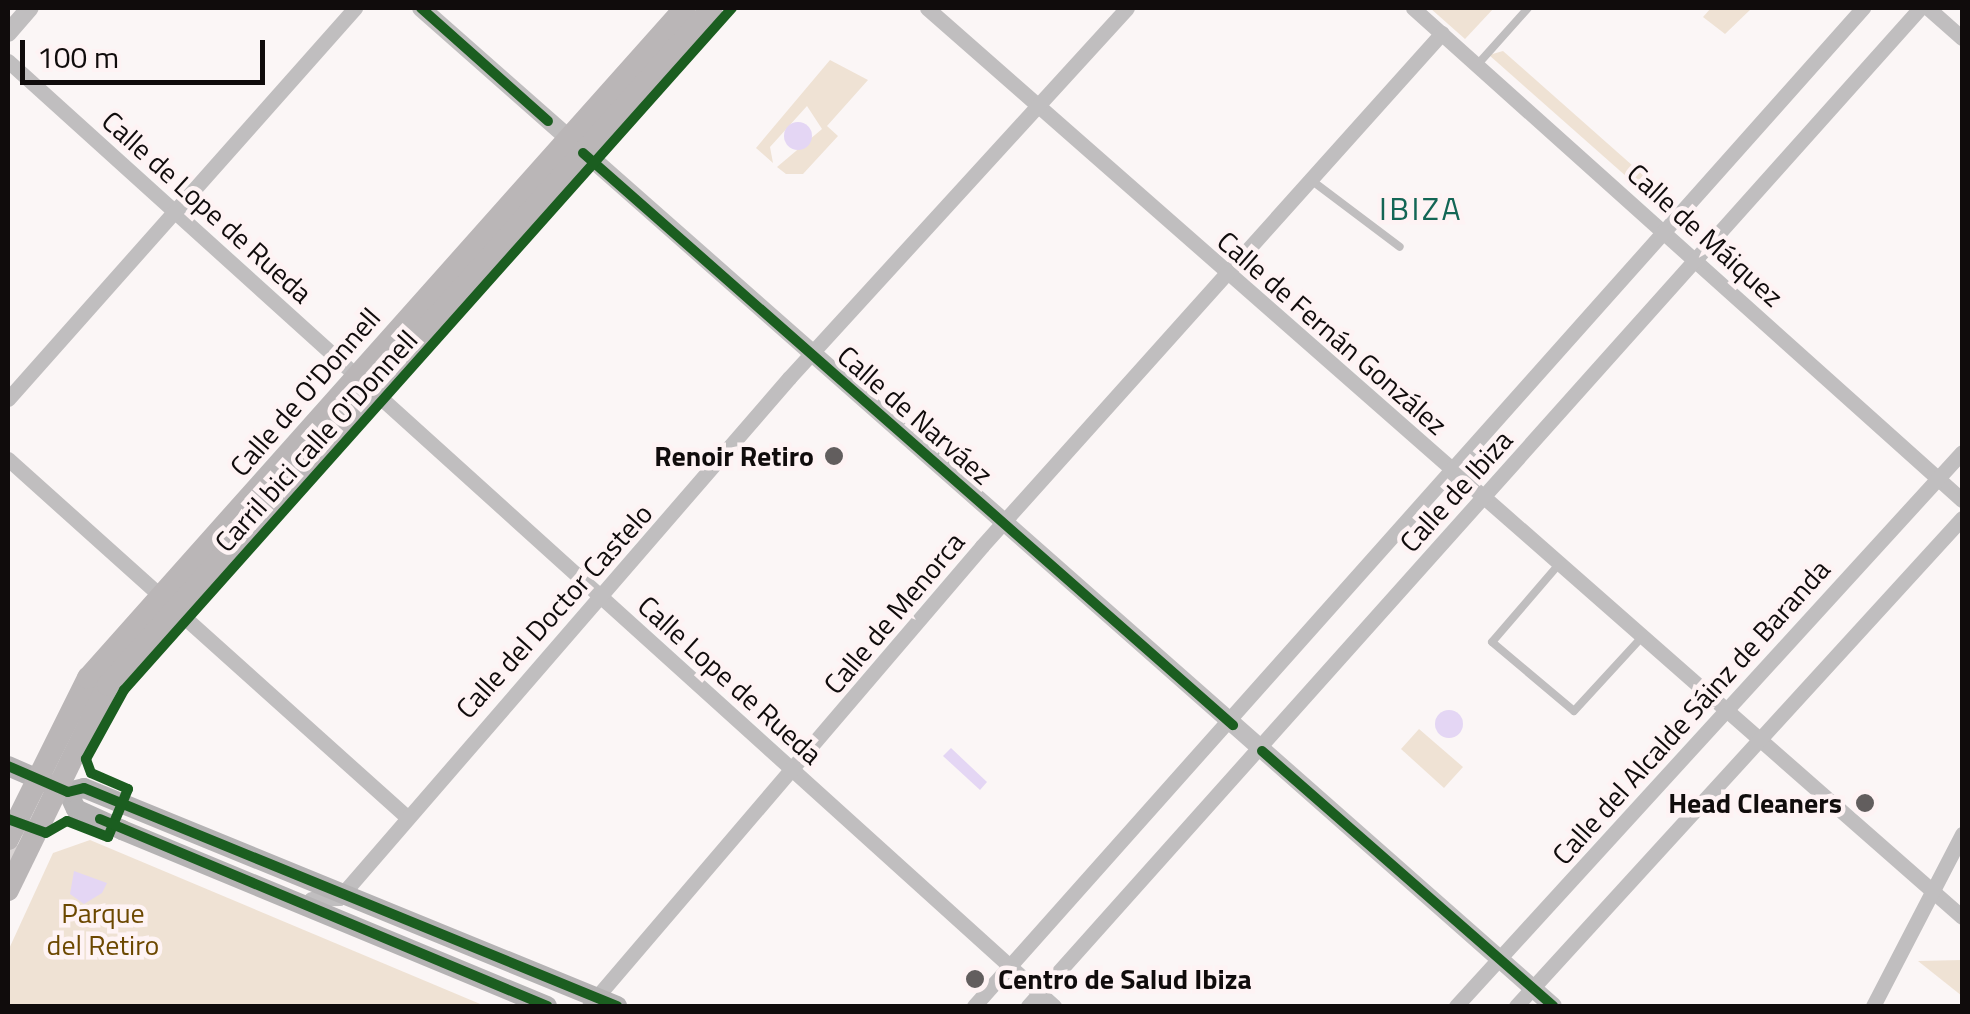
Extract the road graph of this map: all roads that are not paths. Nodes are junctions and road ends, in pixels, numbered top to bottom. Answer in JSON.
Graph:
{"nodes":[{"id":1,"x":30,"y":8,"type":"edge"},
{"id":2,"x":354,"y":8,"type":"edge"},
{"id":3,"x":421,"y":8,"type":"edge"},
{"id":4,"x":685,"y":8,"type":"edge"},
{"id":5,"x":712,"y":8,"type":"edge"},
{"id":6,"x":927,"y":8,"type":"edge"},
{"id":7,"x":1127,"y":8,"type":"edge"},
{"id":8,"x":1413,"y":8,"type":"edge"},
{"id":9,"x":1528,"y":8,"type":"edge"},
{"id":10,"x":1864,"y":8,"type":"edge"},
{"id":11,"x":1920,"y":8,"type":"edge"},
{"id":12,"x":1928,"y":8,"type":"edge"},
{"id":13,"x":8,"y":33,"type":"edge"},
{"id":14,"x":1442,"y":33,"type":"junction"},
{"id":15,"x":1962,"y":38,"type":"edge"},
{"id":16,"x":8,"y":62,"type":"edge"},
{"id":17,"x":1477,"y":64,"type":"junction"},
{"id":18,"x":1039,"y":106,"type":"junction"},
{"id":19,"x":576,"y":146,"type":"junction"},
{"id":20,"x":1311,"y":180,"type":"junction"},
{"id":21,"x":174,"y":212,"type":"junction"},
{"id":22,"x":1664,"y":232,"type":"junction"},
{"id":23,"x":1400,"y":247,"type":"dead end"},
{"id":24,"x":1697,"y":262,"type":"junction"},
{"id":25,"x":1227,"y":276,"type":"junction"},
{"id":26,"x":812,"y":354,"type":"junction"},
{"id":27,"x":364,"y":384,"type":"junction"},
{"id":28,"x":8,"y":399,"type":"edge"},
{"id":29,"x":1962,"y":452,"type":"edge"},
{"id":30,"x":8,"y":459,"type":"edge"},
{"id":31,"x":1454,"y":472,"type":"junction"},
{"id":32,"x":1938,"y":479,"type":"junction"},
{"id":33,"x":1484,"y":498,"type":"junction"},
{"id":34,"x":1962,"y":500,"type":"edge"},
{"id":35,"x":1962,"y":518,"type":"edge"},
{"id":36,"x":1008,"y":528,"type":"junction"},
{"id":37,"x":1560,"y":563,"type":"junction"},
{"id":38,"x":600,"y":597,"type":"junction"},
{"id":39,"x":170,"y":603,"type":"junction"},
{"id":40,"x":1643,"y":635,"type":"junction"},
{"id":41,"x":1728,"y":710,"type":"junction"},
{"id":42,"x":1233,"y":724,"type":"junction"},
{"id":43,"x":1761,"y":740,"type":"junction"},
{"id":44,"x":1262,"y":751,"type":"junction"},
{"id":45,"x":8,"y":766,"type":"edge"},
{"id":46,"x":793,"y":770,"type":"junction"},
{"id":47,"x":35,"y":778,"type":"junction"},
{"id":48,"x":63,"y":789,"type":"junction"},
{"id":49,"x":408,"y":818,"type":"junction"},
{"id":50,"x":1962,"y":834,"type":"edge"},
{"id":51,"x":8,"y":839,"type":"tunnel mouth"},
{"id":52,"x":240,"y":878,"type":"junction"},
{"id":53,"x":8,"y":890,"type":"edge"},
{"id":54,"x":1934,"y":890,"type":"junction"},
{"id":55,"x":342,"y":894,"type":"junction"},
{"id":56,"x":1962,"y":917,"type":"edge"},
{"id":57,"x":1499,"y":959,"type":"junction"},
{"id":58,"x":1010,"y":967,"type":"junction"},
{"id":59,"x":1532,"y":989,"type":"junction"},
{"id":60,"x":1040,"y":993,"type":"junction"},
{"id":61,"x":591,"y":1002,"type":"edge"},
{"id":62,"x":546,"y":1006,"type":"edge"},
{"id":63,"x":617,"y":1006,"type":"edge"},
{"id":64,"x":974,"y":1006,"type":"edge"},
{"id":65,"x":1028,"y":1006,"type":"edge"},
{"id":66,"x":1054,"y":1006,"type":"edge"},
{"id":67,"x":1456,"y":1006,"type":"edge"},
{"id":68,"x":1516,"y":1006,"type":"edge"},
{"id":69,"x":1553,"y":1006,"type":"edge"},
{"id":70,"x":1873,"y":1006,"type":"edge"}],
"edges":[{"from":1,"to":13,"type":"street"},
{"from":2,"to":21,"type":"street"},
{"from":3,"to":19,"type":"street","name":"Calle de Narváez"},
{"from":4,"to":19,"type":"main road","name":"Calle de O'Donnell"},
{"from":5,"to":19,"type":"main road","name":"Calle de O'Donnell"},
{"from":6,"to":18,"type":"street","name":"Calle de Fernán González"},
{"from":7,"to":18,"type":"street","name":"Calle del Doctor Castelo"},
{"from":8,"to":14,"type":"street","name":"Calle de Máiquez"},
{"from":9,"to":17,"type":"lane"},
{"from":10,"to":22,"type":"street","name":"Calle de Ibiza"},
{"from":11,"to":24,"type":"street","name":"Calle de Ibiza"},
{"from":12,"to":15,"type":"street"},
{"from":14,"to":17,"type":"street","name":"Calle de Máiquez"},
{"from":14,"to":20,"type":"street","name":"Calle de Menorca"},
{"from":16,"to":21,"type":"street","name":"Calle de Lope de Rueda"},
{"from":17,"to":22,"type":"street","name":"Calle de Máiquez"},
{"from":18,"to":25,"type":"street","name":"Calle de Fernán González"},
{"from":18,"to":26,"type":"street","name":"Calle del Doctor Castelo"},
{"from":19,"to":26,"type":"street","name":"Calle de Narváez"},
{"from":19,"to":27,"type":"main road","name":"Calle de O'Donnell"},
{"from":20,"to":23,"type":"lane"},
{"from":20,"to":25,"type":"street","name":"Calle de Menorca"},
{"from":21,"to":27,"type":"street","name":"Calle de Lope de Rueda"},
{"from":21,"to":28,"type":"street"},
{"from":22,"to":24,"type":"street","name":"Calle de Máiquez"},
{"from":22,"to":31,"type":"street","name":"Calle de Ibiza"},
{"from":24,"to":32,"type":"street","name":"Calle de Máiquez"},
{"from":24,"to":33,"type":"street","name":"Calle de Ibiza"},
{"from":25,"to":31,"type":"street","name":"Calle de Fernán González"},
{"from":25,"to":36,"type":"street","name":"Calle de Menorca"},
{"from":26,"to":36,"type":"street","name":"Calle de Narváez"},
{"from":26,"to":38,"type":"street","name":"Calle del Doctor Castelo"},
{"from":27,"to":38,"type":"street","name":"Calle Lope de Rueda"},
{"from":27,"to":39,"type":"main road","name":"Calle de O'Donnell"},
{"from":29,"to":32,"type":"street","name":"Calle del Alcalde Sáinz de Baranda"},
{"from":30,"to":39,"type":"street"},
{"from":31,"to":33,"type":"street","name":"Calle de Fernán González"},
{"from":31,"to":42,"type":"street","name":"Calle de Ibiza"},
{"from":32,"to":34,"type":"street","name":"Calle de Máiquez"},
{"from":32,"to":41,"type":"street","name":"Calle del Alcalde Sáinz de Baranda"},
{"from":33,"to":37,"type":"street","name":"Calle de Fernán González"},
{"from":33,"to":44,"type":"street","name":"Calle de Ibiza"},
{"from":35,"to":43,"type":"street"},
{"from":36,"to":42,"type":"street","name":"Calle de Narváez"},
{"from":36,"to":46,"type":"street","name":"Calle de Menorca"},
{"from":37,"to":40,"type":"street","name":"Calle de Fernán González"},
{"from":37,"to":40,"type":"lane"},
{"from":38,"to":46,"type":"street","name":"Calle Lope de Rueda"},
{"from":38,"to":49,"type":"street","name":"Calle del Doctor Castelo"},
{"from":39,"to":47,"type":"main road","name":"Calle de O'Donnell"},
{"from":39,"to":48,"type":"main road","name":"Calle de O'Donnell"},
{"from":39,"to":49,"type":"street"},
{"from":40,"to":41,"type":"street","name":"Calle de Fernán González"},
{"from":41,"to":43,"type":"street","name":"Calle de Fernán González"},
{"from":41,"to":57,"type":"street","name":"Calle del Alcalde Sáinz de Baranda"},
{"from":42,"to":44,"type":"street","name":"Calle de Narváez"},
{"from":42,"to":58,"type":"street","name":"Calle de Ibiza"},
{"from":43,"to":54,"type":"street","name":"Calle de Fernán González"},
{"from":43,"to":59,"type":"street"},
{"from":44,"to":57,"type":"street","name":"Calle de Narváez"},
{"from":44,"to":60,"type":"street","name":"Calle de Ibiza"},
{"from":45,"to":47,"type":"main road"},
{"from":46,"to":58,"type":"street","name":"Calle Lope de Rueda"},
{"from":46,"to":61,"type":"street","name":"Calle de Menorca"},
{"from":47,"to":48,"type":"main road"},
{"from":47,"to":51,"type":"main road","name":"Calle de O'Donnell"},
{"from":48,"to":52,"type":"main road"},
{"from":48,"to":53,"type":"main road","name":"Calle de O'Donnell"},
{"from":48,"to":55,"type":"main road"},
{"from":49,"to":55,"type":"street","name":"Calle del Doctor Castelo"},
{"from":50,"to":54,"type":"street"},
{"from":52,"to":55,"type":"street"},
{"from":52,"to":62,"type":"main road"},
{"from":54,"to":56,"type":"street","name":"Calle de Fernán González"},
{"from":54,"to":70,"type":"street"},
{"from":55,"to":61,"type":"main road"},
{"from":57,"to":59,"type":"street","name":"Calle de Narváez"},
{"from":57,"to":67,"type":"street","name":"Calle del Alcalde Sáinz de Baranda"},
{"from":58,"to":60,"type":"street","name":"Calle Lope de Rueda"},
{"from":58,"to":64,"type":"street","name":"Calle de Ibiza"},
{"from":59,"to":68,"type":"street"},
{"from":59,"to":69,"type":"street","name":"Calle de Narváez"},
{"from":60,"to":65,"type":"street","name":"Calle de Ibiza"},
{"from":60,"to":66,"type":"street","name":"Calle Lope de Rueda"},
{"from":61,"to":63,"type":"main road"}]}
